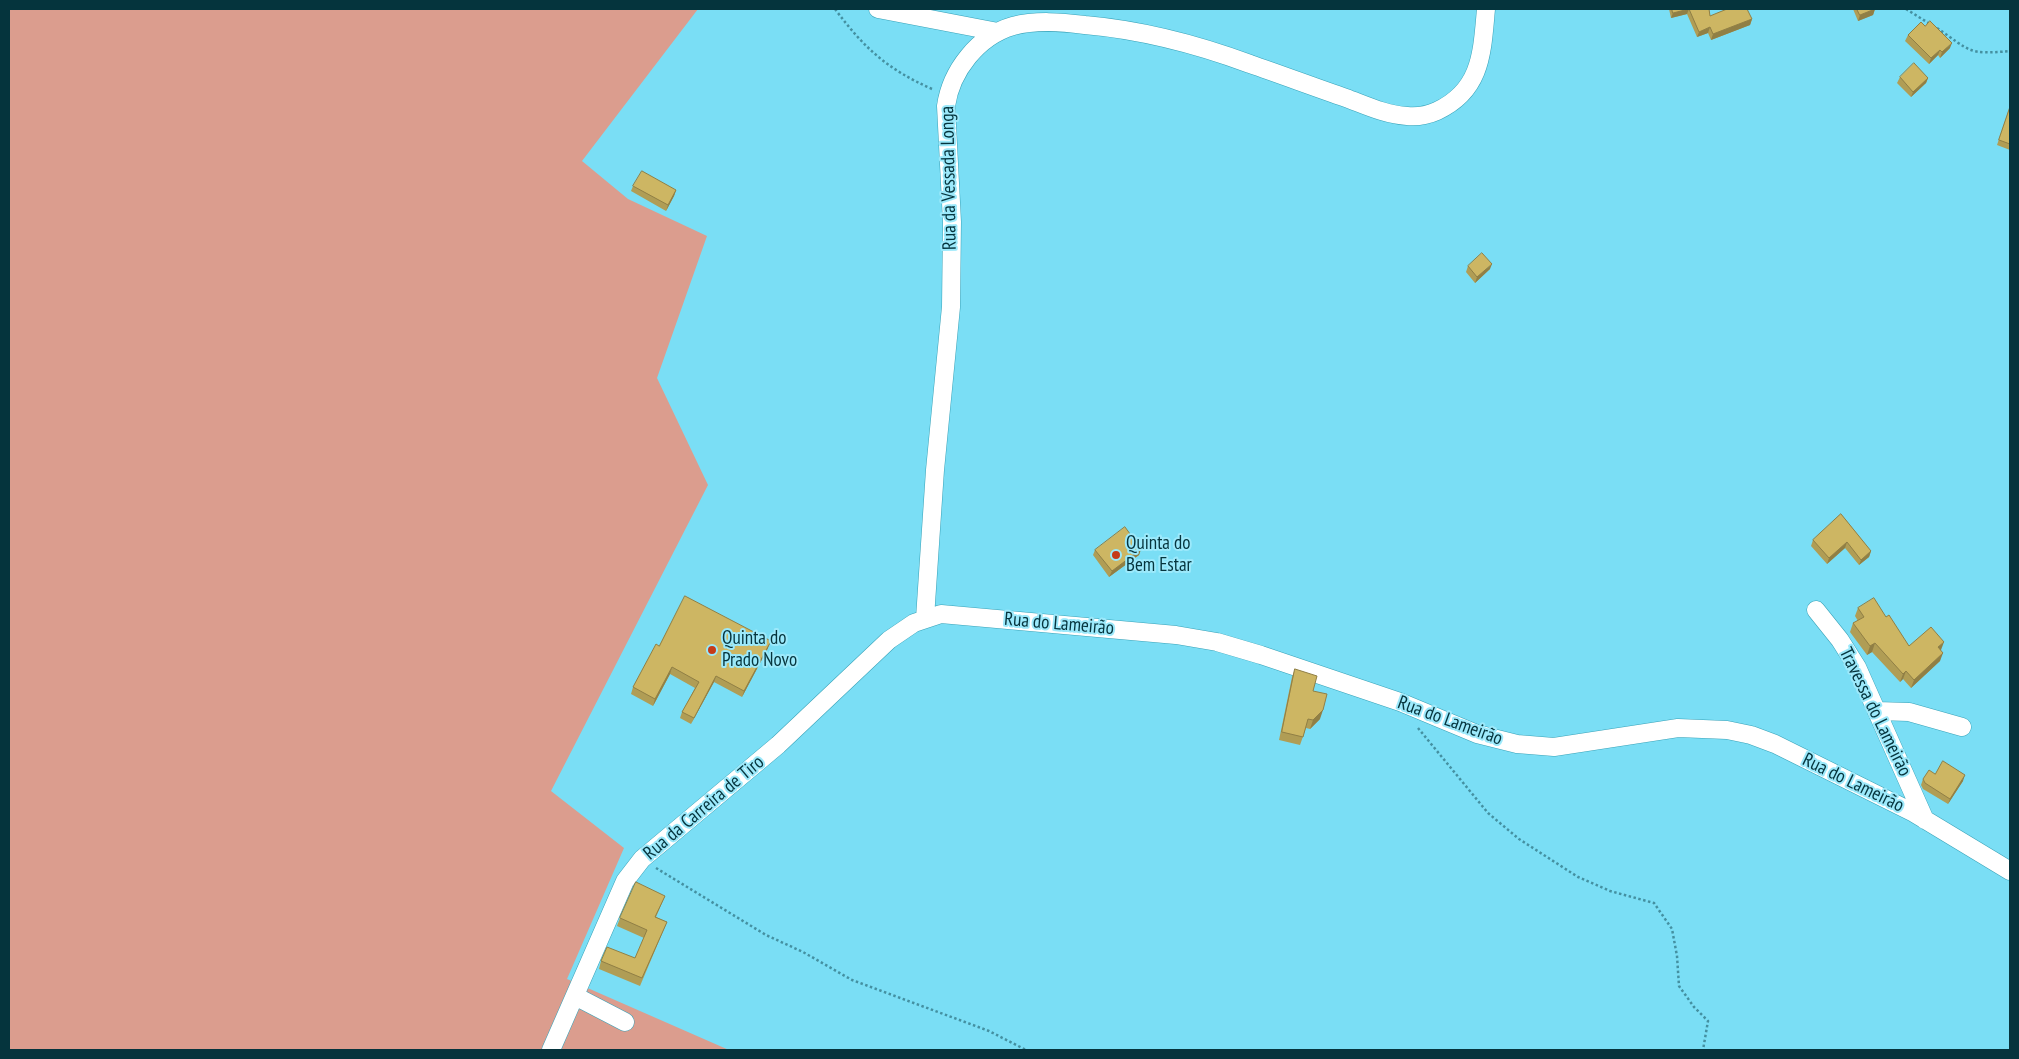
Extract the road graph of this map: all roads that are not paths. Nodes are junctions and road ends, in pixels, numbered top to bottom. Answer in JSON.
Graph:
{"nodes":[{"id":1,"x":878,"y":9,"type":"edge"},
{"id":2,"x":1486,"y":9,"type":"edge"},
{"id":3,"x":998,"y":32,"type":"junction"},
{"id":4,"x":1816,"y":610,"type":"dead end"},
{"id":5,"x":925,"y":618,"type":"junction"},
{"id":6,"x":1877,"y":711,"type":"junction"},
{"id":7,"x":1962,"y":726,"type":"dead end"},
{"id":8,"x":1924,"y":820,"type":"junction"},
{"id":9,"x":2010,"y":871,"type":"edge"},
{"id":10,"x":575,"y":996,"type":"junction"},
{"id":11,"x":625,"y":1022,"type":"dead end"},
{"id":12,"x":551,"y":1050,"type":"edge"}],
"edges":[{"from":1,"to":3,"type":"street"},
{"from":2,"to":3,"type":"street","name":"Rua da Vessada Longa"},
{"from":3,"to":5,"type":"street","name":"Rua da Vessada Longa"},
{"from":4,"to":6,"type":"street","name":"Travessa do Lameirão"},
{"from":5,"to":8,"type":"street","name":"Rua do Lameirão"},
{"from":5,"to":10,"type":"street","name":"Rua da Carreira de Tiro"},
{"from":6,"to":7,"type":"street"},
{"from":6,"to":8,"type":"street","name":"Travessa do Lameirão"},
{"from":8,"to":9,"type":"street","name":"Rua do Lameirão"},
{"from":10,"to":11,"type":"street"},
{"from":10,"to":12,"type":"street","name":"Rua da Carreira de Tiro"}]}
